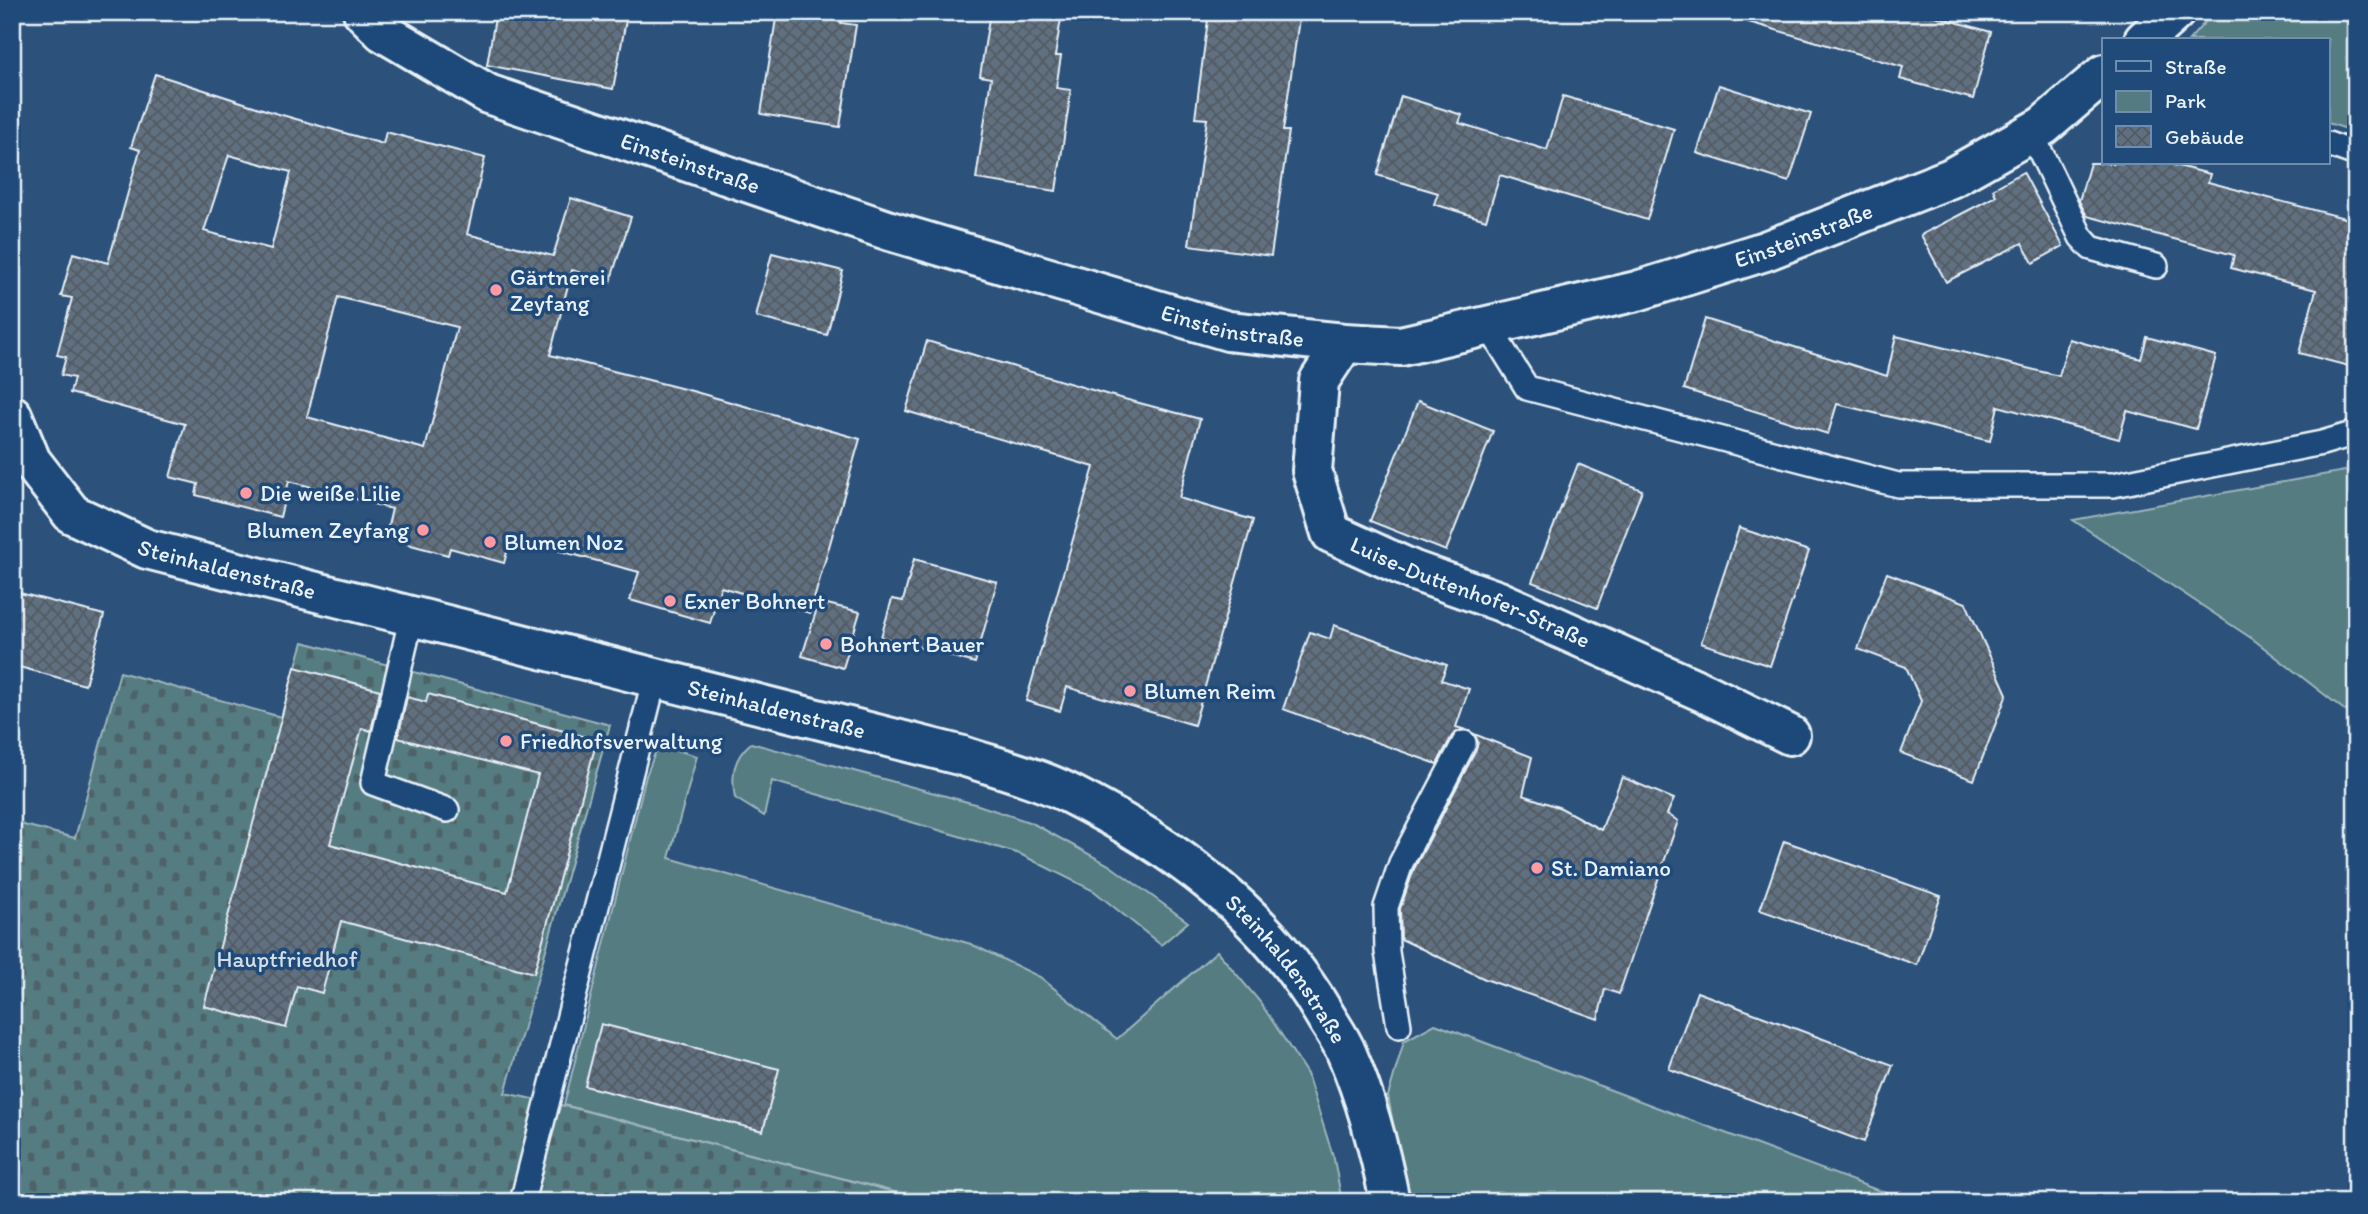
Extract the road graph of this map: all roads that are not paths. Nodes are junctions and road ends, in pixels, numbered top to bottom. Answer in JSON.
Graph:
{"nodes":[{"id":1,"x":363,"y":12,"type":"edge"},
{"id":2,"x":2102,"y":76,"type":"edge"},
{"id":3,"x":2031,"y":132,"type":"junction"},
{"id":4,"x":2330,"y":145,"type":"edge"},
{"id":5,"x":2356,"y":155,"type":"edge"},
{"id":6,"x":2156,"y":266,"type":"dead end"},
{"id":7,"x":1489,"y":327,"type":"junction"},
{"id":8,"x":1344,"y":343,"type":"junction"},
{"id":9,"x":12,"y":415,"type":"edge"},
{"id":10,"x":2356,"y":433,"type":"edge"},
{"id":11,"x":412,"y":615,"type":"junction"},
{"id":12,"x":654,"y":677,"type":"junction"},
{"id":13,"x":1790,"y":735,"type":"dead end"},
{"id":14,"x":1464,"y":743,"type":"dead end"},
{"id":15,"x":446,"y":810,"type":"dead end"},
{"id":16,"x":1399,"y":1026,"type":"dead end"},
{"id":17,"x":522,"y":1202,"type":"edge"},
{"id":18,"x":1390,"y":1202,"type":"edge"}],
"edges":[{"from":1,"to":8,"type":"street","name":"Einsteinstraße"},
{"from":2,"to":3,"type":"street","name":"Einsteinstraße"},
{"from":3,"to":6,"type":"lane"},
{"from":3,"to":7,"type":"street","name":"Einsteinstraße"},
{"from":4,"to":5,"type":"lane"},
{"from":7,"to":8,"type":"street","name":"Einsteinstraße"},
{"from":7,"to":10,"type":"lane"},
{"from":8,"to":13,"type":"street","name":"Luise-Duttenhofer-Straße"},
{"from":9,"to":11,"type":"street","name":"Steinhaldenstraße"},
{"from":11,"to":12,"type":"street","name":"Steinhaldenstraße"},
{"from":11,"to":15,"type":"lane"},
{"from":12,"to":17,"type":"lane"},
{"from":12,"to":18,"type":"street","name":"Steinhaldenstraße"},
{"from":14,"to":16,"type":"lane"}]}
